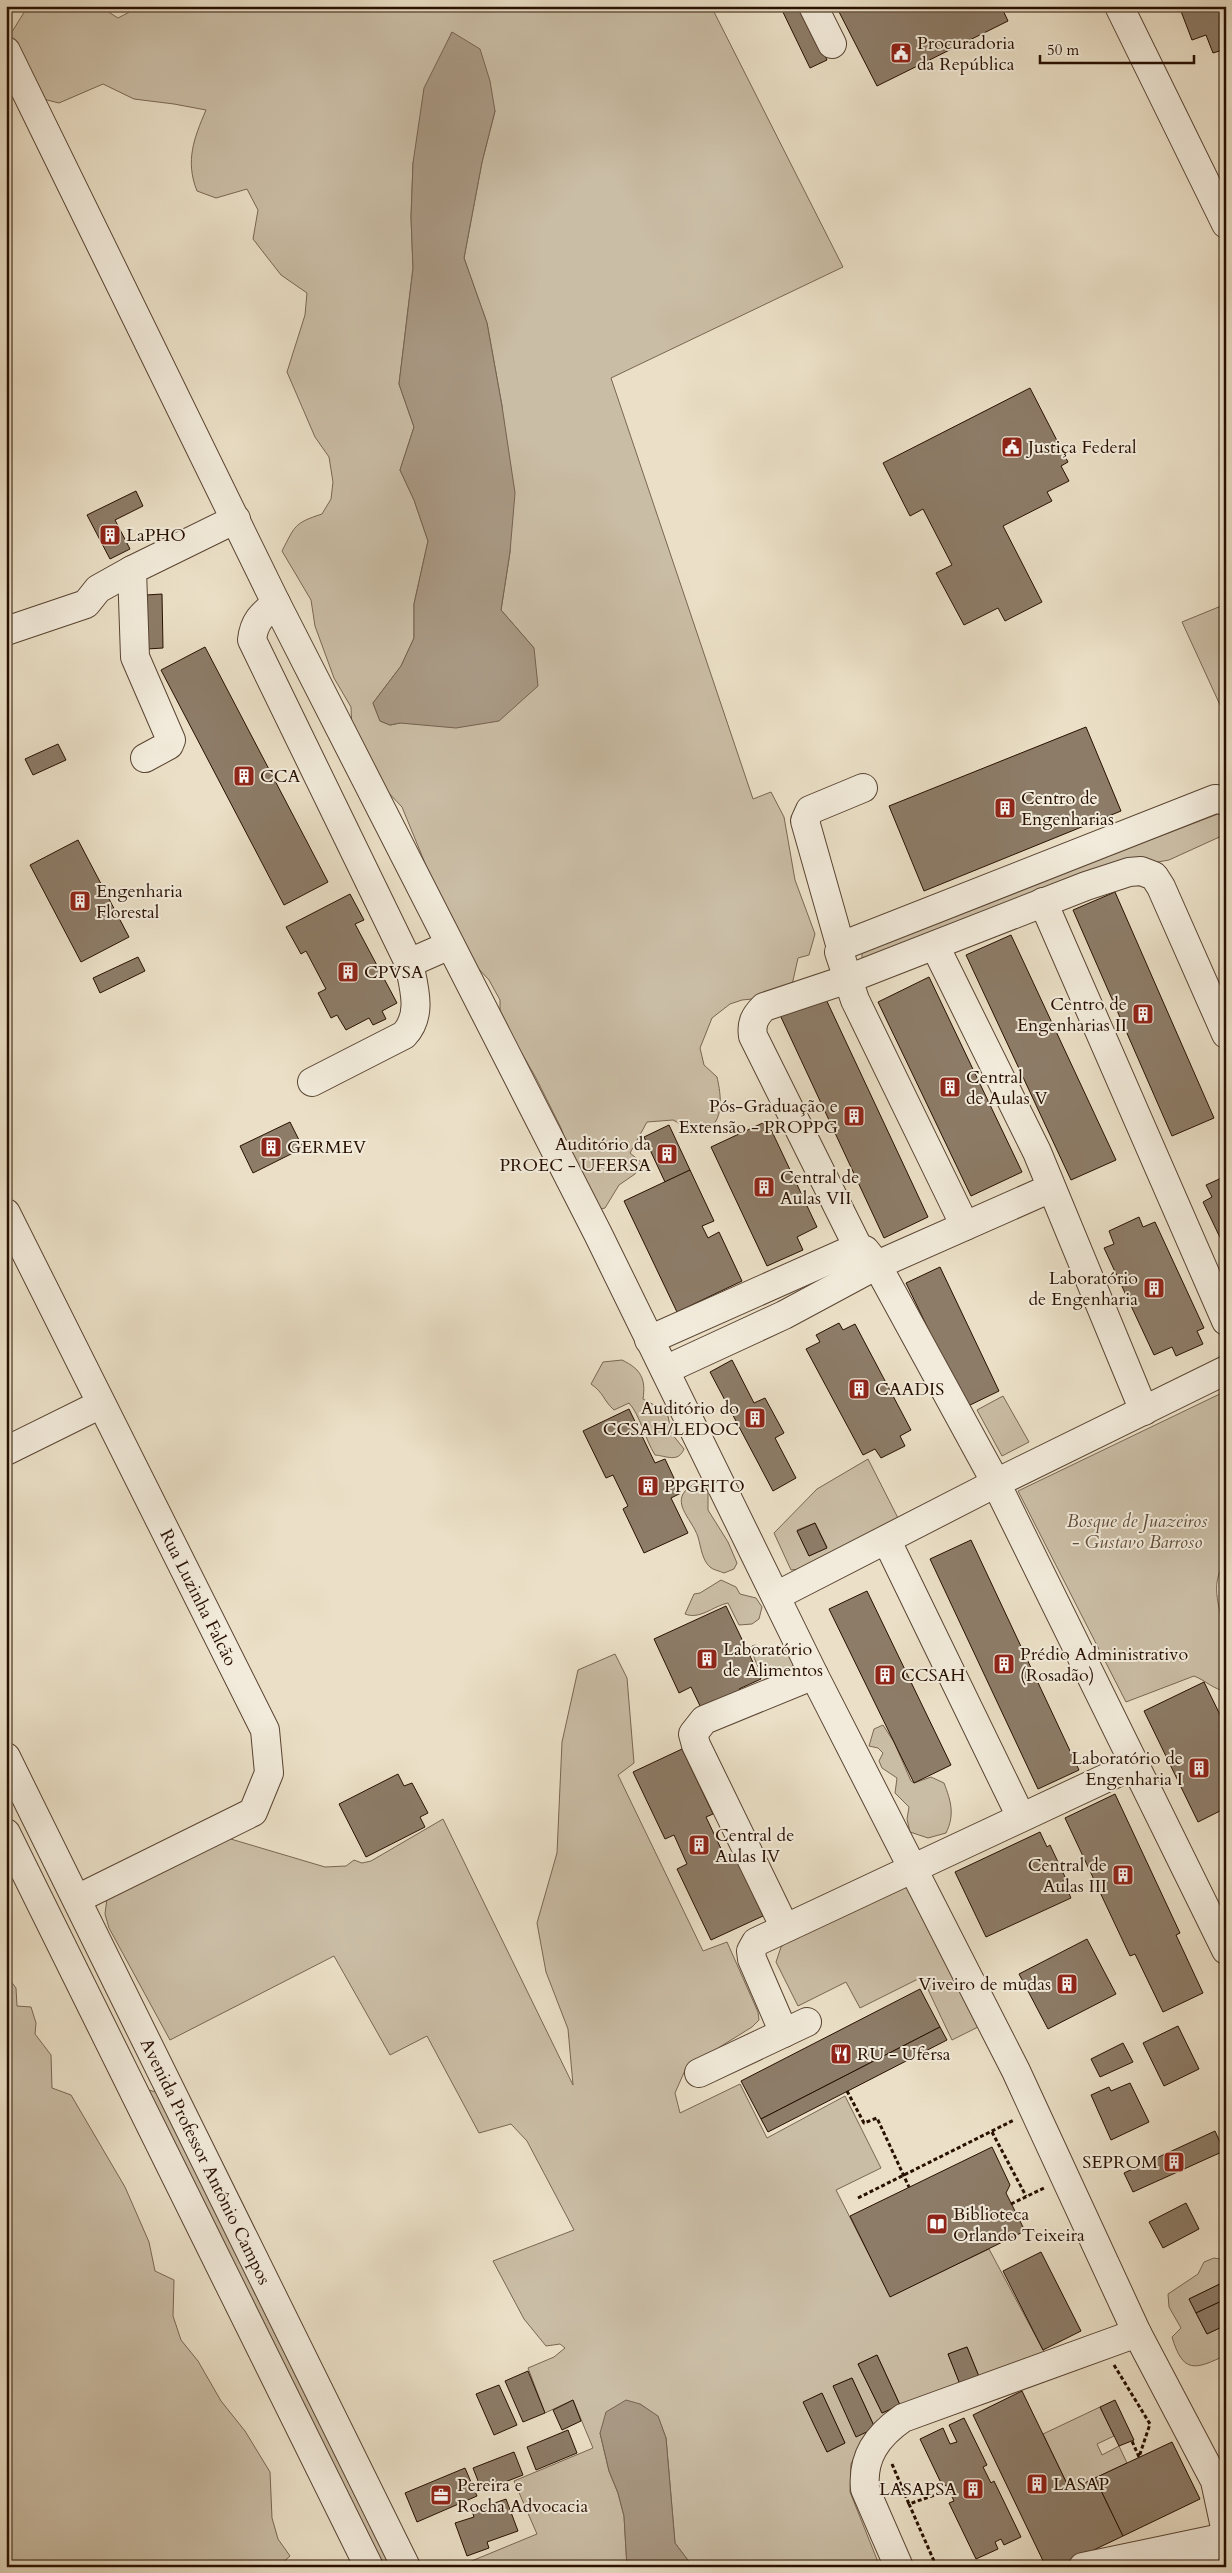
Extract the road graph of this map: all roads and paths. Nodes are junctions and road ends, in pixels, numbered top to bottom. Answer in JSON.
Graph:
{"nodes":[{"id":1,"x":812,"y":6,"type":"edge"},
{"id":2,"x":1119,"y":6,"type":"edge"},
{"id":3,"x":832,"y":44,"type":"dead end"},
{"id":4,"x":6,"y":51,"type":"edge"},
{"id":5,"x":1226,"y":224,"type":"edge"},
{"id":6,"x":236,"y":519,"type":"junction"},
{"id":7,"x":132,"y":570,"type":"junction"},
{"id":8,"x":276,"y":603,"type":"junction"},
{"id":9,"x":6,"y":631,"type":"edge"},
{"id":10,"x":146,"y":758,"type":"dead end"},
{"id":11,"x":863,"y":788,"type":"dead end"},
{"id":12,"x":1226,"y":800,"type":"edge"},
{"id":13,"x":1043,"y":902,"type":"junction"},
{"id":14,"x":450,"y":945,"type":"junction"},
{"id":15,"x":935,"y":946,"type":"junction"},
{"id":16,"x":841,"y":948,"type":"junction"},
{"id":17,"x":408,"y":963,"type":"junction"},
{"id":18,"x":848,"y":978,"type":"junction"},
{"id":19,"x":1226,"y":1034,"type":"edge"},
{"id":20,"x":312,"y":1082,"type":"dead end"},
{"id":21,"x":1051,"y":1188,"type":"junction"},
{"id":22,"x":6,"y":1213,"type":"edge"},
{"id":23,"x":965,"y":1226,"type":"junction"},
{"id":24,"x":858,"y":1246,"type":"junction"},
{"id":25,"x":882,"y":1274,"type":"junction"},
{"id":26,"x":772,"y":1283,"type":"junction"},
{"id":27,"x":784,"y":1315,"type":"junction"},
{"id":28,"x":1226,"y":1321,"type":"edge"},
{"id":29,"x":648,"y":1340,"type":"junction"},
{"id":30,"x":665,"y":1370,"type":"junction"},
{"id":31,"x":1226,"y":1370,"type":"edge"},
{"id":32,"x":101,"y":1404,"type":"junction"},
{"id":33,"x":1144,"y":1411,"type":"junction"},
{"id":34,"x":6,"y":1451,"type":"edge"},
{"id":35,"x":996,"y":1483,"type":"junction"},
{"id":36,"x":887,"y":1541,"type":"junction"},
{"id":37,"x":776,"y":1596,"type":"junction"},
{"id":38,"x":814,"y":1675,"type":"junction"},
{"id":39,"x":6,"y":1757,"type":"edge"},
{"id":40,"x":1136,"y":1764,"type":"junction"},
{"id":41,"x":1021,"y":1817,"type":"junction"},
{"id":42,"x":6,"y":1833,"type":"edge"},
{"id":43,"x":915,"y":1869,"type":"junction"},
{"id":44,"x":77,"y":1899,"type":"junction"},
{"id":45,"x":785,"y":1928,"type":"junction"},
{"id":46,"x":99,"y":1942,"type":"junction"},
{"id":47,"x":1226,"y":1950,"type":"edge"},
{"id":48,"x":67,"y":1956,"type":"junction"},
{"id":49,"x":122,"y":1992,"type":"junction"},
{"id":50,"x":90,"y":2004,"type":"junction"},
{"id":51,"x":699,"y":2073,"type":"dead end"},
{"id":52,"x":847,"y":2091,"type":"dead end"},
{"id":53,"x":1022,"y":2117,"type":"dead end"},
{"id":54,"x":992,"y":2132,"type":"junction"},
{"id":55,"x":903,"y":2176,"type":"junction"},
{"id":56,"x":1047,"y":2186,"type":"dead end"},
{"id":57,"x":909,"y":2187,"type":"dead end"},
{"id":58,"x":1026,"y":2196,"type":"junction"},
{"id":59,"x":858,"y":2198,"type":"dead end"},
{"id":60,"x":1011,"y":2204,"type":"dead end"},
{"id":61,"x":1137,"y":2333,"type":"junction"},
{"id":62,"x":1102,"y":2347,"type":"junction"},
{"id":63,"x":1132,"y":2441,"type":"dead end"},
{"id":64,"x":889,"y":2457,"type":"dead end"},
{"id":65,"x":949,"y":2490,"type":"dead end"},
{"id":66,"x":909,"y":2504,"type":"junction"},
{"id":67,"x":1226,"y":2532,"type":"edge"},
{"id":68,"x":1226,"y":2537,"type":"edge"},
{"id":69,"x":1226,"y":2558,"type":"edge"},
{"id":70,"x":934,"y":2561,"type":"dead end"},
{"id":71,"x":369,"y":2567,"type":"edge"},
{"id":72,"x":406,"y":2567,"type":"edge"},
{"id":73,"x":899,"y":2567,"type":"edge"},
{"id":74,"x":1083,"y":2567,"type":"edge"},
{"id":75,"x":1176,"y":2567,"type":"edge"}],
"edges":[{"from":1,"to":3,"type":"street"},
{"from":2,"to":5,"type":"street"},
{"from":4,"to":6,"type":"street"},
{"from":6,"to":7,"type":"street"},
{"from":6,"to":8,"type":"street"},
{"from":7,"to":9,"type":"street"},
{"from":7,"to":10,"type":"street"},
{"from":8,"to":14,"type":"street"},
{"from":8,"to":17,"type":"street"},
{"from":11,"to":16,"type":"street"},
{"from":12,"to":16,"type":"street"},
{"from":13,"to":15,"type":"street"},
{"from":13,"to":19,"type":"street"},
{"from":13,"to":28,"type":"street"},
{"from":14,"to":17,"type":"street"},
{"from":14,"to":29,"type":"street"},
{"from":15,"to":18,"type":"street"},
{"from":15,"to":21,"type":"street"},
{"from":16,"to":18,"type":"street"},
{"from":17,"to":20,"type":"street"},
{"from":18,"to":23,"type":"street"},
{"from":18,"to":24,"type":"street"},
{"from":21,"to":23,"type":"street"},
{"from":21,"to":33,"type":"street"},
{"from":22,"to":32,"type":"street","name":"Rua Luzinha Falcão"},
{"from":23,"to":25,"type":"street"},
{"from":24,"to":25,"type":"street"},
{"from":24,"to":26,"type":"street"},
{"from":25,"to":27,"type":"street"},
{"from":25,"to":35,"type":"street"},
{"from":26,"to":27,"type":"street"},
{"from":26,"to":29,"type":"street"},
{"from":27,"to":30,"type":"street"},
{"from":29,"to":30,"type":"street"},
{"from":30,"to":37,"type":"street"},
{"from":31,"to":33,"type":"street"},
{"from":32,"to":34,"type":"street"},
{"from":32,"to":44,"type":"street","name":"Rua Luzinha Falcão"},
{"from":33,"to":35,"type":"street"},
{"from":35,"to":36,"type":"street"},
{"from":35,"to":40,"type":"street"},
{"from":36,"to":37,"type":"street"},
{"from":36,"to":41,"type":"street"},
{"from":37,"to":38,"type":"street"},
{"from":38,"to":43,"type":"street"},
{"from":38,"to":45,"type":"street"},
{"from":39,"to":44,"type":"street","name":"Avenida Professor Antônio Campos"},
{"from":40,"to":41,"type":"street"},
{"from":40,"to":47,"type":"street"},
{"from":41,"to":43,"type":"street"},
{"from":42,"to":48,"type":"street","name":"Avenida Professor Antônio Campos"},
{"from":43,"to":45,"type":"street"},
{"from":43,"to":61,"type":"street"},
{"from":44,"to":46,"type":"street","name":"Avenida Professor Antônio Campos"},
{"from":45,"to":51,"type":"street"},
{"from":46,"to":48,"type":"street"},
{"from":46,"to":49,"type":"street","name":"Avenida Professor Antônio Campos"},
{"from":48,"to":50,"type":"street","name":"Avenida Professor Antônio Campos"},
{"from":49,"to":50,"type":"street"},
{"from":49,"to":72,"type":"street","name":"Avenida Professor Antônio Campos"},
{"from":50,"to":71,"type":"street","name":"Avenida Professor Antônio Campos"},
{"from":52,"to":55,"type":"path"},
{"from":53,"to":54,"type":"path"},
{"from":54,"to":55,"type":"path"},
{"from":54,"to":58,"type":"path"},
{"from":55,"to":57,"type":"path"},
{"from":55,"to":59,"type":"path"},
{"from":56,"to":58,"type":"path"},
{"from":58,"to":60,"type":"path"},
{"from":61,"to":62,"type":"street"},
{"from":61,"to":67,"type":"street"},
{"from":62,"to":63,"type":"path"},
{"from":62,"to":73,"type":"street"},
{"from":64,"to":66,"type":"path"},
{"from":65,"to":66,"type":"path"},
{"from":66,"to":70,"type":"path"},
{"from":68,"to":74,"type":"street"},
{"from":69,"to":75,"type":"street"}]}
